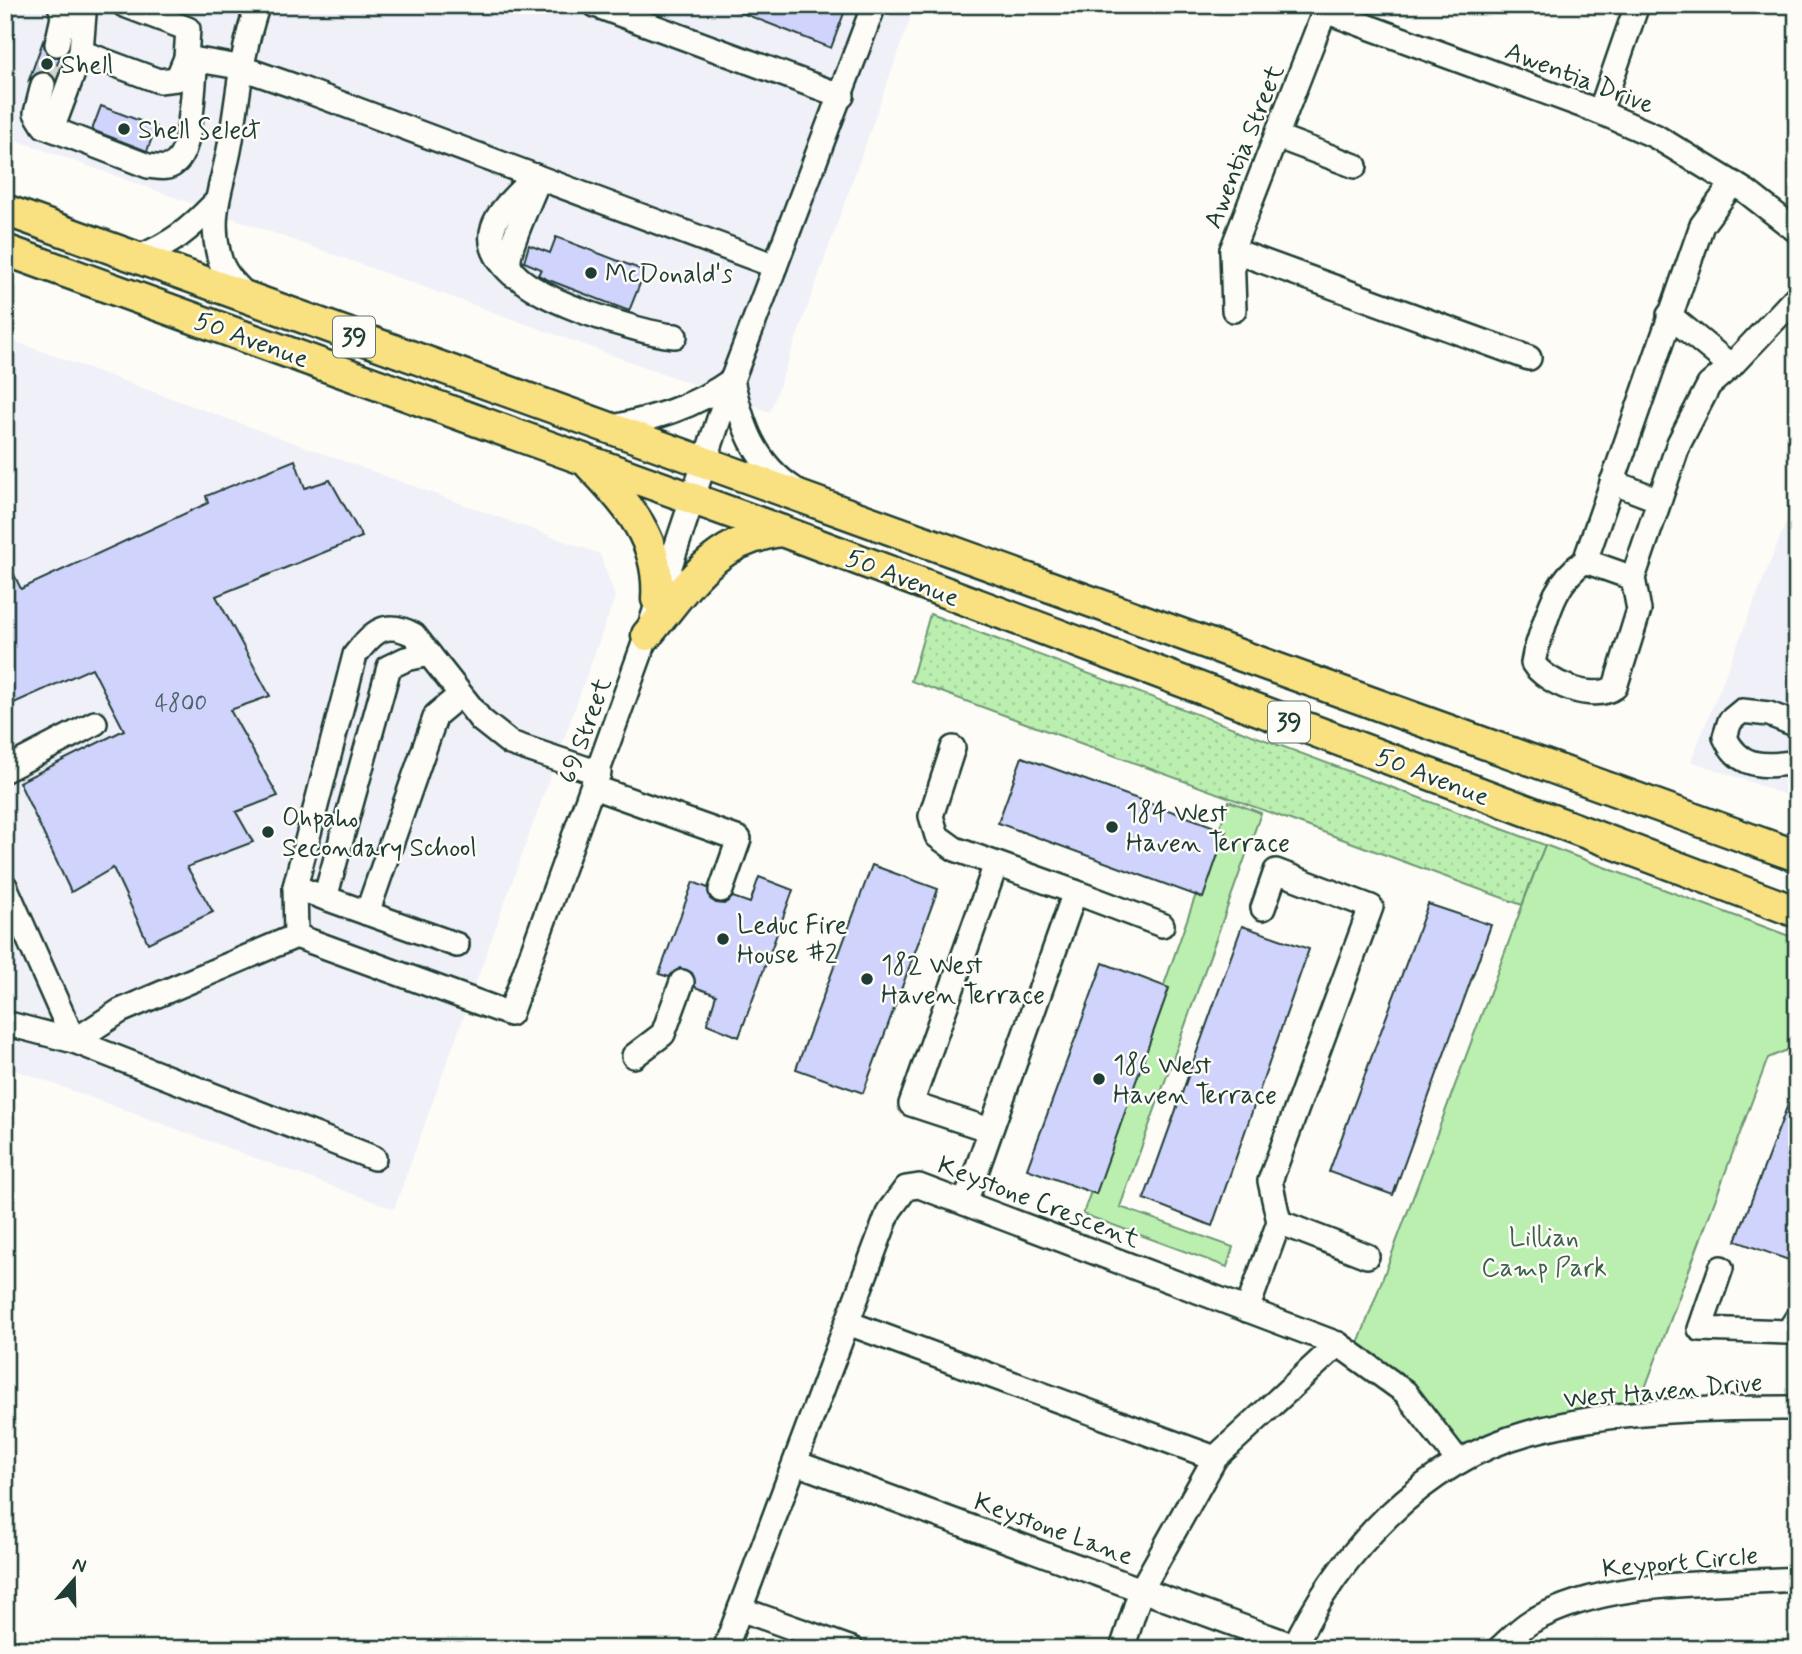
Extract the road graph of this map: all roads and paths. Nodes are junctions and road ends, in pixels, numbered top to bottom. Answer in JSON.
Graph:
{"nodes":[{"id":1,"x":60,"y":5,"type":"edge"},
{"id":2,"x":71,"y":5,"type":"edge"},
{"id":3,"x":124,"y":5,"type":"edge"},
{"id":4,"x":595,"y":5,"type":"edge"},
{"id":5,"x":874,"y":5,"type":"edge"},
{"id":6,"x":1637,"y":5,"type":"edge"},
{"id":7,"x":255,"y":6,"type":"edge"},
{"id":8,"x":1326,"y":8,"type":"edge"},
{"id":9,"x":57,"y":44,"type":"tunnel mouth"},
{"id":10,"x":81,"y":52,"type":"junction"},
{"id":11,"x":191,"y":59,"type":"junction"},
{"id":12,"x":239,"y":67,"type":"junction"},
{"id":13,"x":43,"y":85,"type":"tunnel mouth"},
{"id":14,"x":842,"y":96,"type":"junction"},
{"id":15,"x":1600,"y":111,"type":"junction"},
{"id":16,"x":52,"y":129,"type":"junction"},
{"id":17,"x":1278,"y":137,"type":"junction"},
{"id":18,"x":1355,"y":166,"type":"dead end"},
{"id":19,"x":537,"y":177,"type":"junction"},
{"id":20,"x":1733,"y":183,"type":"junction"},
{"id":21,"x":215,"y":203,"type":"junction"},
{"id":22,"x":5,"y":209,"type":"edge"},
{"id":23,"x":1797,"y":231,"type":"edge"},
{"id":24,"x":5,"y":250,"type":"edge"},
{"id":25,"x":1232,"y":250,"type":"junction"},
{"id":26,"x":136,"y":258,"type":"junction"},
{"id":27,"x":775,"y":266,"type":"junction"},
{"id":28,"x":1797,"y":296,"type":"edge"},
{"id":29,"x":251,"y":300,"type":"junction"},
{"id":30,"x":1234,"y":310,"type":"dead end"},
{"id":31,"x":1670,"y":315,"type":"junction"},
{"id":32,"x":675,"y":336,"type":"dead end"},
{"id":33,"x":1528,"y":358,"type":"dead end"},
{"id":34,"x":1731,"y":366,"type":"junction"},
{"id":35,"x":732,"y":380,"type":"junction"},
{"id":36,"x":608,"y":428,"type":"junction"},
{"id":37,"x":584,"y":460,"type":"junction"},
{"id":38,"x":703,"y":463,"type":"junction"},
{"id":39,"x":1612,"y":482,"type":"junction"},
{"id":40,"x":692,"y":498,"type":"junction"},
{"id":41,"x":1659,"y":500,"type":"junction"},
{"id":42,"x":814,"y":502,"type":"junction"},
{"id":43,"x":782,"y":531,"type":"junction"},
{"id":44,"x":1585,"y":561,"type":"junction"},
{"id":45,"x":1633,"y":578,"type":"junction"},
{"id":46,"x":657,"y":599,"type":"junction"},
{"id":47,"x":648,"y":635,"type":"junction"},
{"id":48,"x":429,"y":654,"type":"junction"},
{"id":49,"x":460,"y":695,"type":"junction"},
{"id":50,"x":95,"y":723,"type":"dead end"},
{"id":51,"x":1797,"y":725,"type":"edge"},
{"id":52,"x":953,"y":748,"type":"dead end"},
{"id":53,"x":1797,"y":762,"type":"edge"},
{"id":54,"x":5,"y":770,"type":"edge"},
{"id":55,"x":596,"y":780,"type":"junction"},
{"id":56,"x":1797,"y":840,"type":"edge"},
{"id":57,"x":1763,"y":844,"type":"junction"},
{"id":58,"x":1797,"y":856,"type":"edge"},
{"id":59,"x":996,"y":864,"type":"junction"},
{"id":60,"x":5,"y":886,"type":"edge"},
{"id":61,"x":295,"y":887,"type":"junction"},
{"id":62,"x":721,"y":890,"type":"dead end"},
{"id":63,"x":1075,"y":892,"type":"junction"},
{"id":64,"x":325,"y":898,"type":"junction"},
{"id":65,"x":1263,"y":908,"type":"dead end"},
{"id":66,"x":1797,"y":912,"type":"edge"},
{"id":67,"x":368,"y":913,"type":"junction"},
{"id":68,"x":1162,"y":925,"type":"dead end"},
{"id":69,"x":296,"y":936,"type":"junction"},
{"id":70,"x":457,"y":945,"type":"dead end"},
{"id":71,"x":682,"y":982,"type":"dead end"},
{"id":72,"x":5,"y":1023,"type":"edge"},
{"id":73,"x":74,"y":1041,"type":"junction"},
{"id":74,"x":634,"y":1056,"type":"dead end"},
{"id":75,"x":990,"y":1130,"type":"junction"},
{"id":76,"x":374,"y":1158,"type":"dead end"},
{"id":77,"x":965,"y":1203,"type":"junction"},
{"id":78,"x":1279,"y":1222,"type":"junction"},
{"id":79,"x":1367,"y":1256,"type":"dead end"},
{"id":80,"x":1721,"y":1268,"type":"dead end"},
{"id":81,"x":1247,"y":1310,"type":"junction"},
{"id":82,"x":848,"y":1323,"type":"junction"},
{"id":83,"x":1794,"y":1328,"type":"edge"},
{"id":84,"x":1338,"y":1344,"type":"junction"},
{"id":85,"x":1797,"y":1408,"type":"edge"},
{"id":86,"x":1215,"y":1458,"type":"junction"},
{"id":87,"x":1459,"y":1462,"type":"junction"},
{"id":88,"x":796,"y":1463,"type":"junction"},
{"id":89,"x":1797,"y":1579,"type":"edge"},
{"id":90,"x":1141,"y":1590,"type":"junction"},
{"id":91,"x":740,"y":1609,"type":"junction"},
{"id":92,"x":1293,"y":1647,"type":"edge"},
{"id":93,"x":725,"y":1649,"type":"edge"},
{"id":94,"x":852,"y":1649,"type":"edge"},
{"id":95,"x":1122,"y":1649,"type":"edge"},
{"id":96,"x":1499,"y":1649,"type":"edge"}],
"edges":[{"from":1,"to":9,"type":"street"},
{"from":2,"to":10,"type":"street"},
{"from":3,"to":11,"type":"street"},
{"from":4,"to":14,"type":"street"},
{"from":5,"to":14,"type":"street","name":"69 Street"},
{"from":6,"to":15,"type":"street"},
{"from":7,"to":12,"type":"street"},
{"from":8,"to":15,"type":"street","name":"Awentia Drive"},
{"from":8,"to":17,"type":"street","name":"Awentia Street"},
{"from":10,"to":11,"type":"street"},
{"from":10,"to":16,"type":"street"},
{"from":11,"to":12,"type":"street"},
{"from":11,"to":16,"type":"street"},
{"from":12,"to":19,"type":"street"},
{"from":12,"to":21,"type":"street"},
{"from":13,"to":16,"type":"street"},
{"from":14,"to":27,"type":"street","name":"69 Street"},
{"from":15,"to":20,"type":"street","name":"Awentia Drive"},
{"from":17,"to":18,"type":"street"},
{"from":17,"to":25,"type":"street","name":"Awentia Street"},
{"from":19,"to":27,"type":"street"},
{"from":19,"to":32,"type":"street"},
{"from":20,"to":23,"type":"street","name":"Awentia Drive"},
{"from":20,"to":31,"type":"street"},
{"from":21,"to":26,"type":"street"},
{"from":21,"to":29,"type":"street"},
{"from":22,"to":26,"type":"main road","name":"50 Avenue","number":"39"},
{"from":24,"to":37,"type":"main road","name":"50 Avenue","number":"39"},
{"from":25,"to":30,"type":"street","name":"Awentia Street"},
{"from":25,"to":33,"type":"street"},
{"from":26,"to":29,"type":"main road","name":"50 Avenue","number":"39"},
{"from":27,"to":35,"type":"street","name":"69 Street"},
{"from":28,"to":34,"type":"street"},
{"from":29,"to":36,"type":"main road","name":"50 Avenue","number":"39"},
{"from":31,"to":34,"type":"street"},
{"from":31,"to":39,"type":"street"},
{"from":34,"to":41,"type":"street"},
{"from":35,"to":36,"type":"street"},
{"from":35,"to":38,"type":"street","name":"69 Street"},
{"from":35,"to":42,"type":"street"},
{"from":36,"to":38,"type":"main road","name":"50 Avenue","number":"39"},
{"from":37,"to":40,"type":"main road","name":"50 Avenue","number":"39"},
{"from":37,"to":46,"type":"main road"},
{"from":38,"to":40,"type":"street","name":"69 Street"},
{"from":38,"to":42,"type":"main road","name":"50 Avenue","number":"39"},
{"from":39,"to":41,"type":"street"},
{"from":39,"to":44,"type":"street"},
{"from":40,"to":43,"type":"main road","name":"50 Avenue","number":"39"},
{"from":40,"to":46,"type":"street","name":"69 Street"},
{"from":41,"to":45,"type":"street"},
{"from":42,"to":57,"type":"main road","name":"50 Avenue","number":"39"},
{"from":43,"to":47,"type":"main road"},
{"from":43,"to":66,"type":"main road","name":"50 Avenue","number":"39"},
{"from":44,"to":45,"type":"street"},
{"from":44,"to":45,"type":"street"},
{"from":46,"to":47,"type":"street","name":"69 Street"},
{"from":47,"to":55,"type":"street","name":"69 Street"},
{"from":48,"to":49,"type":"street"},
{"from":48,"to":61,"type":"street"},
{"from":48,"to":64,"type":"street"},
{"from":49,"to":55,"type":"street"},
{"from":49,"to":67,"type":"street"},
{"from":50,"to":54,"type":"street"},
{"from":51,"to":53,"type":"street"},
{"from":52,"to":59,"type":"street"},
{"from":55,"to":62,"type":"street"},
{"from":55,"to":69,"type":"street","name":"69 Street"},
{"from":56,"to":57,"type":"street"},
{"from":57,"to":58,"type":"main road","name":"50 Avenue","number":"39"},
{"from":59,"to":63,"type":"street"},
{"from":59,"to":75,"type":"street"},
{"from":60,"to":73,"type":"street"},
{"from":61,"to":64,"type":"street"},
{"from":61,"to":69,"type":"street"},
{"from":63,"to":68,"type":"street"},
{"from":63,"to":75,"type":"street"},
{"from":64,"to":67,"type":"street"},
{"from":65,"to":78,"type":"street"},
{"from":67,"to":70,"type":"street"},
{"from":69,"to":73,"type":"street"},
{"from":71,"to":74,"type":"street"},
{"from":72,"to":73,"type":"street"},
{"from":73,"to":76,"type":"street"},
{"from":75,"to":77,"type":"street"},
{"from":77,"to":81,"type":"street","name":"Keystone Crescent"},
{"from":77,"to":82,"type":"street","name":"Keystone Crescent"},
{"from":78,"to":79,"type":"street"},
{"from":78,"to":81,"type":"street"},
{"from":80,"to":83,"type":"street"},
{"from":81,"to":84,"type":"street","name":"Keystone Crescent"},
{"from":82,"to":86,"type":"street"},
{"from":82,"to":88,"type":"street","name":"Keystone Crescent"},
{"from":84,"to":86,"type":"street"},
{"from":84,"to":87,"type":"street","name":"Keystone Crescent"},
{"from":85,"to":87,"type":"street","name":"West Haven Drive"},
{"from":86,"to":90,"type":"street"},
{"from":87,"to":92,"type":"street","name":"West Haven Drive"},
{"from":88,"to":90,"type":"street","name":"Keystone Lane"},
{"from":88,"to":91,"type":"street","name":"Keystone Crescent"},
{"from":89,"to":96,"type":"street","name":"Keyport Circle"},
{"from":90,"to":92,"type":"street","name":"Keystone Lane"},
{"from":90,"to":95,"type":"street"},
{"from":91,"to":93,"type":"street","name":"Keystone Crescent"},
{"from":91,"to":94,"type":"street"}]}
